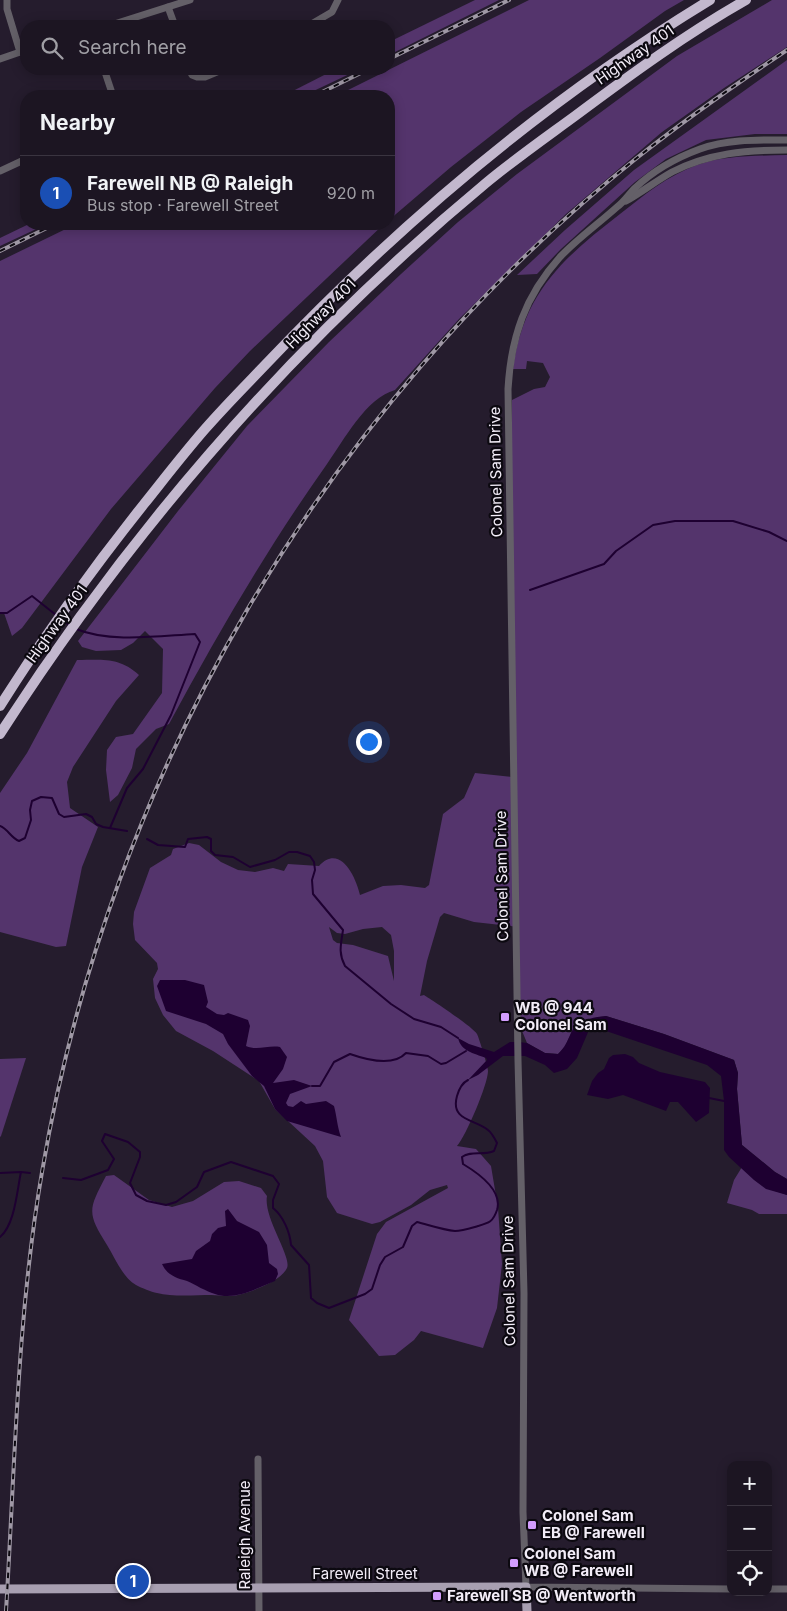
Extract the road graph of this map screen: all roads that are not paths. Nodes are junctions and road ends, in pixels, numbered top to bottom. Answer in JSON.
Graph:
{"nodes":[{"id":1,"x":6,"y":0,"type":"edge"},
{"id":2,"x":190,"y":0,"type":"edge"},
{"id":3,"x":338,"y":0,"type":"edge"},
{"id":4,"x":710,"y":0,"type":"edge"},
{"id":5,"x":746,"y":0,"type":"edge"},
{"id":6,"x":168,"y":7,"type":"junction"},
{"id":7,"x":127,"y":20,"type":"edge"},
{"id":8,"x":173,"y":20,"type":"edge"},
{"id":9,"x":318,"y":20,"type":"edge"},
{"id":10,"x":20,"y":43,"type":"edge"},
{"id":11,"x":20,"y":52,"type":"edge"},
{"id":12,"x":0,"y":59,"type":"edge"},
{"id":13,"x":106,"y":75,"type":"edge"},
{"id":14,"x":192,"y":75,"type":"edge"},
{"id":15,"x":209,"y":75,"type":"edge"},
{"id":16,"x":111,"y":90,"type":"edge"},
{"id":17,"x":787,"y":140,"type":"edge"},
{"id":18,"x":787,"y":150,"type":"edge"},
{"id":19,"x":20,"y":162,"type":"edge"},
{"id":20,"x":0,"y":171,"type":"edge"},
{"id":21,"x":620,"y":206,"type":"junction"},
{"id":22,"x":0,"y":706,"type":"edge"},
{"id":23,"x":0,"y":734,"type":"edge"},
{"id":24,"x":258,"y":1459,"type":"dead end"},
{"id":25,"x":526,"y":1587,"type":"junction"},
{"id":26,"x":259,"y":1588,"type":"junction"},
{"id":27,"x":0,"y":1589,"type":"edge"},
{"id":28,"x":727,"y":1589,"type":"edge"},
{"id":29,"x":772,"y":1589,"type":"edge"},
{"id":30,"x":787,"y":1589,"type":"edge"},
{"id":31,"x":259,"y":1611,"type":"edge"},
{"id":32,"x":527,"y":1611,"type":"edge"}],
"edges":[{"from":1,"to":10,"type":"street"},
{"from":2,"to":6,"type":"street"},
{"from":3,"to":9,"type":"street"},
{"from":4,"to":22,"type":"highway","name":"Highway 401"},
{"from":5,"to":23,"type":"highway","name":"Highway 401"},
{"from":6,"to":7,"type":"street"},
{"from":6,"to":8,"type":"street"},
{"from":11,"to":12,"type":"street"},
{"from":13,"to":16,"type":"street"},
{"from":14,"to":15,"type":"street"},
{"from":17,"to":21,"type":"street","name":"Colonel Sam Drive"},
{"from":18,"to":21,"type":"street","name":"Colonel Sam Drive"},
{"from":19,"to":20,"type":"street"},
{"from":21,"to":25,"type":"street","name":"Colonel Sam Drive"},
{"from":24,"to":26,"type":"street","name":"Raleigh Avenue"},
{"from":25,"to":26,"type":"main road","name":"Farewell Street"},
{"from":25,"to":28,"type":"street","name":"Farewell Street"},
{"from":25,"to":32,"type":"main road"},
{"from":26,"to":27,"type":"main road","name":"Farewell Street"},
{"from":26,"to":31,"type":"street","name":"Raleigh Avenue"},
{"from":29,"to":30,"type":"street"}]}
